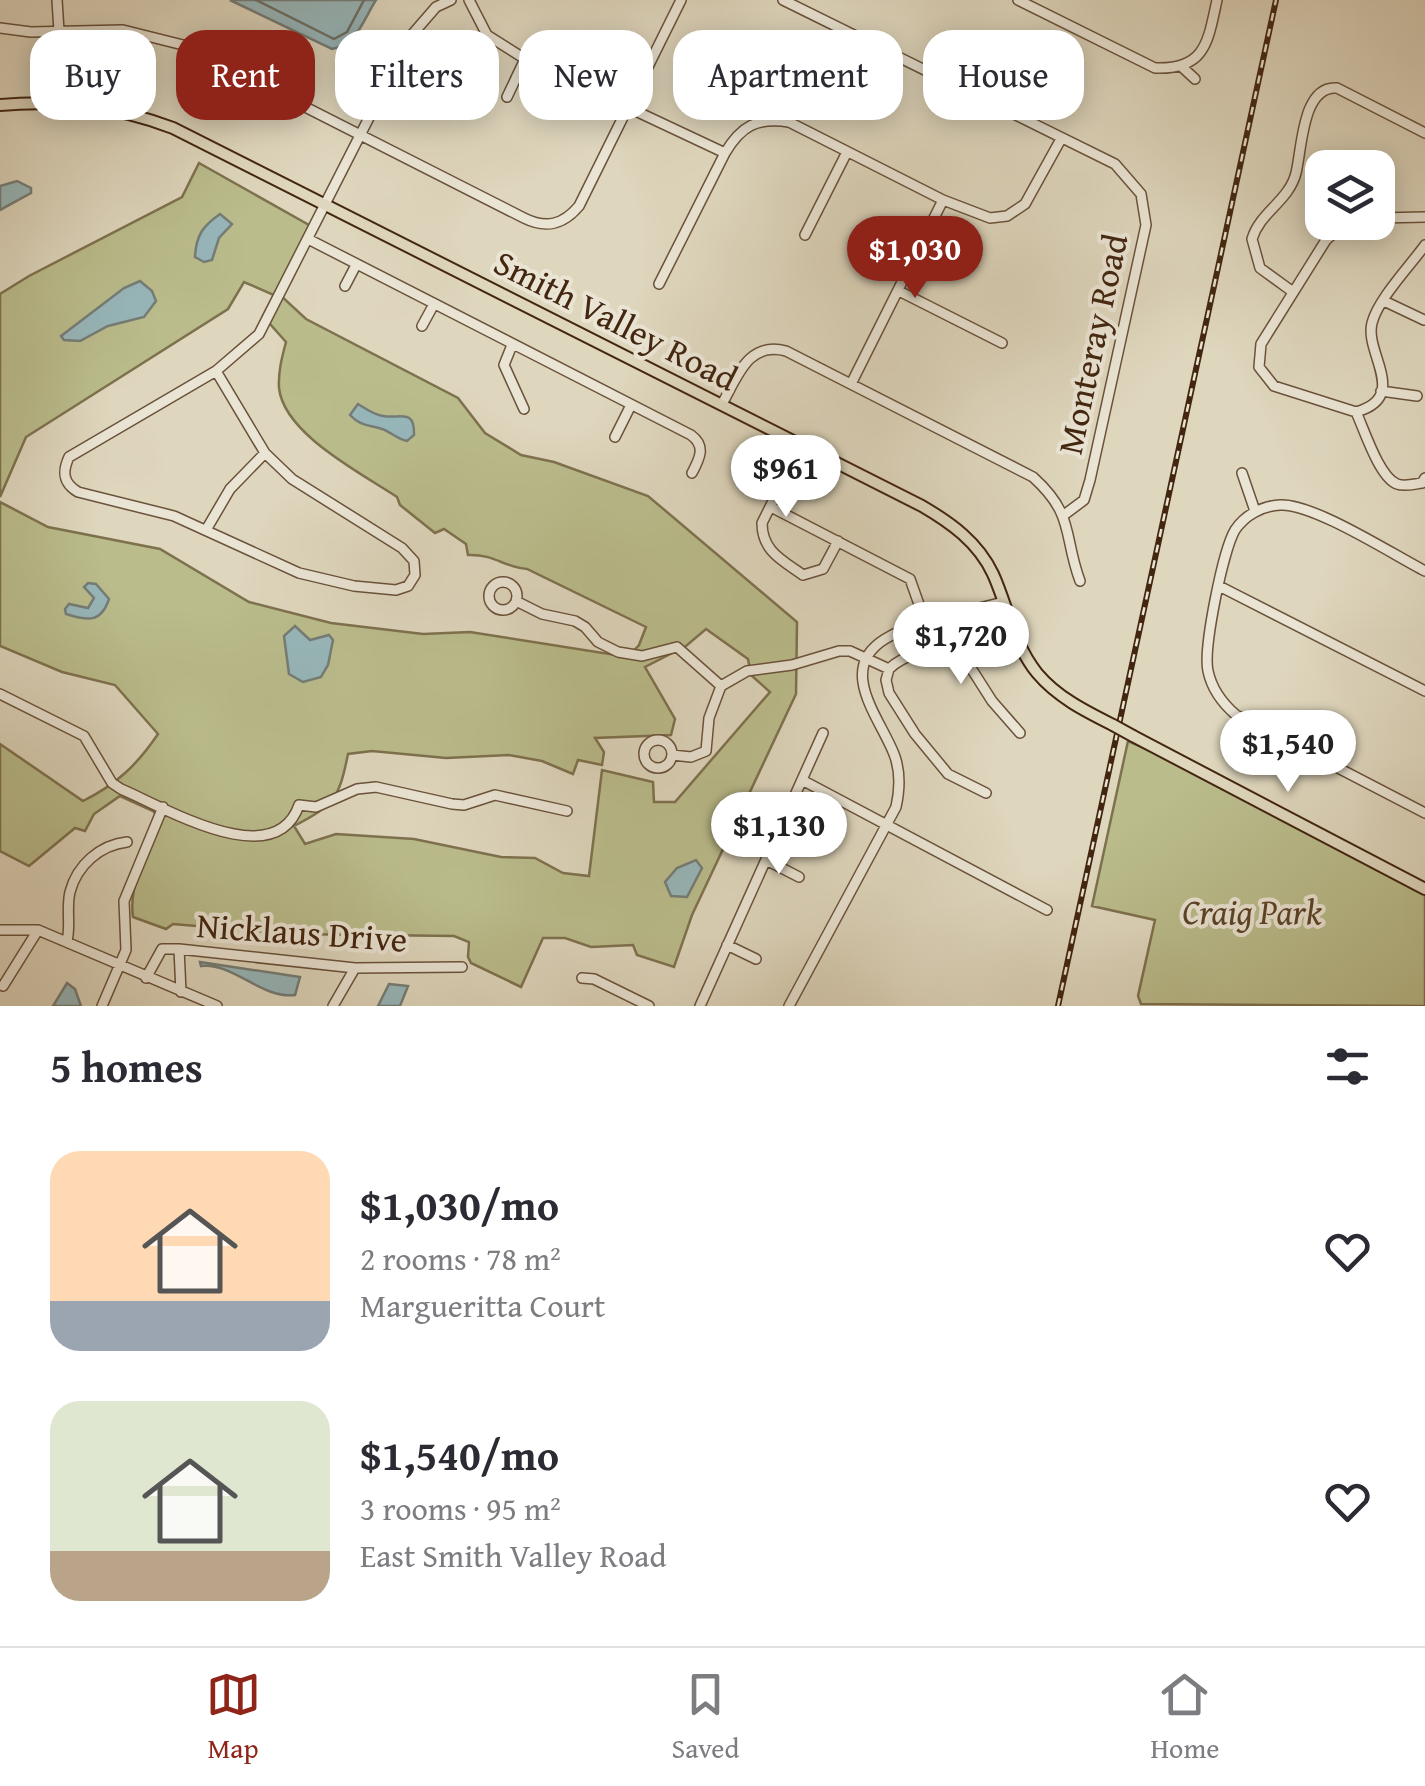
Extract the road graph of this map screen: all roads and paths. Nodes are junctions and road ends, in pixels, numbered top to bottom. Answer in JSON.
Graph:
{"nodes":[{"id":1,"x":57,"y":0,"type":"edge"},
{"id":2,"x":451,"y":0,"type":"edge"},
{"id":3,"x":469,"y":0,"type":"edge"},
{"id":4,"x":681,"y":0,"type":"edge"},
{"id":5,"x":782,"y":0,"type":"edge"},
{"id":6,"x":1018,"y":0,"type":"edge"},
{"id":7,"x":1213,"y":1,"type":"edge"},
{"id":8,"x":0,"y":28,"type":"edge"},
{"id":9,"x":59,"y":30,"type":"edge"},
{"id":10,"x":30,"y":32,"type":"edge"},
{"id":11,"x":156,"y":37,"type":"edge"},
{"id":12,"x":519,"y":55,"type":"edge"},
{"id":13,"x":653,"y":56,"type":"edge"},
{"id":14,"x":1181,"y":66,"type":"junction"},
{"id":15,"x":519,"y":73,"type":"edge"},
{"id":16,"x":1194,"y":79,"type":"dead end"},
{"id":17,"x":507,"y":98,"type":"dead end"},
{"id":18,"x":0,"y":104,"type":"edge"},
{"id":19,"x":653,"y":118,"type":"edge"},
{"id":20,"x":621,"y":120,"type":"edge"},
{"id":21,"x":1425,"y":133,"type":"edge"},
{"id":22,"x":362,"y":136,"type":"junction"},
{"id":23,"x":1062,"y":140,"type":"junction"},
{"id":24,"x":847,"y":152,"type":"junction"},
{"id":25,"x":726,"y":154,"type":"junction"},
{"id":26,"x":943,"y":200,"type":"junction"},
{"id":27,"x":327,"y":205,"type":"junction"},
{"id":28,"x":1425,"y":217,"type":"edge"},
{"id":29,"x":1395,"y":218,"type":"edge"},
{"id":30,"x":805,"y":235,"type":"dead end"},
{"id":31,"x":310,"y":240,"type":"junction"},
{"id":32,"x":1328,"y":240,"type":"edge"},
{"id":33,"x":1424,"y":248,"type":"edge"},
{"id":34,"x":356,"y":265,"type":"junction"},
{"id":35,"x":660,"y":284,"type":"dead end"},
{"id":36,"x":345,"y":286,"type":"dead end"},
{"id":37,"x":898,"y":291,"type":"junction"},
{"id":38,"x":1293,"y":292,"type":"junction"},
{"id":39,"x":1384,"y":301,"type":"junction"},
{"id":40,"x":434,"y":304,"type":"junction"},
{"id":41,"x":1424,"y":320,"type":"edge"},
{"id":42,"x":422,"y":326,"type":"dead end"},
{"id":43,"x":1002,"y":343,"type":"dead end"},
{"id":44,"x":512,"y":345,"type":"junction"},
{"id":45,"x":216,"y":370,"type":"junction"},
{"id":46,"x":851,"y":384,"type":"junction"},
{"id":47,"x":1382,"y":391,"type":"junction"},
{"id":48,"x":1417,"y":396,"type":"dead end"},
{"id":49,"x":722,"y":404,"type":"junction"},
{"id":50,"x":631,"y":405,"type":"junction"},
{"id":51,"x":524,"y":409,"type":"dead end"},
{"id":52,"x":1356,"y":412,"type":"junction"},
{"id":53,"x":614,"y":437,"type":"dead end"},
{"id":54,"x":801,"y":445,"type":"junction"},
{"id":55,"x":265,"y":453,"type":"junction"},
{"id":56,"x":692,"y":473,"type":"dead end"},
{"id":57,"x":1242,"y":473,"type":"dead end"},
{"id":58,"x":1425,"y":478,"type":"edge"},
{"id":59,"x":771,"y":506,"type":"junction"},
{"id":60,"x":1256,"y":511,"type":"junction"},
{"id":61,"x":1064,"y":515,"type":"junction"},
{"id":62,"x":206,"y":530,"type":"junction"},
{"id":63,"x":838,"y":541,"type":"junction"},
{"id":64,"x":1425,"y":571,"type":"edge"},
{"id":65,"x":1080,"y":581,"type":"dead end"},
{"id":66,"x":1219,"y":586,"type":"junction"},
{"id":67,"x":516,"y":601,"type":"dead end"},
{"id":68,"x":1003,"y":602,"type":"junction"},
{"id":69,"x":926,"y":624,"type":"junction"},
{"id":70,"x":868,"y":658,"type":"junction"},
{"id":71,"x":889,"y":669,"type":"junction"},
{"id":72,"x":720,"y":686,"type":"junction"},
{"id":73,"x":1425,"y":691,"type":"edge"},
{"id":74,"x":0,"y":694,"type":"edge"},
{"id":75,"x":823,"y":732,"type":"dead end"},
{"id":76,"x":1020,"y":733,"type":"dead end"},
{"id":77,"x":672,"y":755,"type":"dead end"},
{"id":78,"x":802,"y":780,"type":"junction"},
{"id":79,"x":986,"y":794,"type":"dead end"},
{"id":80,"x":162,"y":807,"type":"junction"},
{"id":81,"x":567,"y":811,"type":"dead end"},
{"id":82,"x":1425,"y":812,"type":"edge"},
{"id":83,"x":888,"y":824,"type":"junction"},
{"id":84,"x":127,"y":842,"type":"dead end"},
{"id":85,"x":766,"y":860,"type":"junction"},
{"id":86,"x":799,"y":877,"type":"dead end"},
{"id":87,"x":1425,"y":889,"type":"edge"},
{"id":88,"x":1047,"y":910,"type":"dead end"},
{"id":89,"x":0,"y":930,"type":"edge"},
{"id":90,"x":38,"y":930,"type":"junction"},
{"id":91,"x":67,"y":941,"type":"junction"},
{"id":92,"x":727,"y":945,"type":"junction"},
{"id":93,"x":179,"y":949,"type":"junction"},
{"id":94,"x":756,"y":959,"type":"dead end"},
{"id":95,"x":122,"y":966,"type":"junction"},
{"id":96,"x":462,"y":967,"type":"dead end"},
{"id":97,"x":354,"y":968,"type":"junction"},
{"id":98,"x":146,"y":978,"type":"junction"},
{"id":99,"x":582,"y":978,"type":"dead end"},
{"id":100,"x":4,"y":986,"type":"dead end"},
{"id":101,"x":185,"y":994,"type":"junction"},
{"id":102,"x":102,"y":1006,"type":"edge"},
{"id":103,"x":217,"y":1006,"type":"edge"},
{"id":104,"x":333,"y":1006,"type":"edge"},
{"id":105,"x":649,"y":1006,"type":"edge"},
{"id":106,"x":700,"y":1006,"type":"edge"},
{"id":107,"x":790,"y":1006,"type":"edge"}],
"edges":[{"from":1,"to":9,"type":"street"},
{"from":2,"to":22,"type":"street"},
{"from":3,"to":12,"type":"street"},
{"from":4,"to":13,"type":"street"},
{"from":5,"to":23,"type":"street"},
{"from":6,"to":14,"type":"street"},
{"from":7,"to":14,"type":"street"},
{"from":8,"to":10,"type":"street"},
{"from":11,"to":22,"type":"street"},
{"from":14,"to":16,"type":"street"},
{"from":15,"to":17,"type":"street"},
{"from":18,"to":27,"type":"main road","name":"Smith Valley Road"},
{"from":19,"to":25,"type":"street"},
{"from":20,"to":22,"type":"street"},
{"from":21,"to":38,"type":"street"},
{"from":22,"to":27,"type":"street"},
{"from":23,"to":26,"type":"street"},
{"from":23,"to":61,"type":"street","name":"Monteray Road"},
{"from":24,"to":25,"type":"street"},
{"from":24,"to":26,"type":"street"},
{"from":24,"to":30,"type":"street"},
{"from":25,"to":35,"type":"street"},
{"from":26,"to":37,"type":"street"},
{"from":27,"to":31,"type":"street"},
{"from":27,"to":49,"type":"main road","name":"Smith Valley Road"},
{"from":28,"to":29,"type":"street"},
{"from":31,"to":34,"type":"street"},
{"from":31,"to":45,"type":"street"},
{"from":32,"to":38,"type":"street"},
{"from":33,"to":39,"type":"street"},
{"from":34,"to":36,"type":"street"},
{"from":34,"to":40,"type":"street"},
{"from":37,"to":43,"type":"street"},
{"from":37,"to":46,"type":"street"},
{"from":38,"to":52,"type":"street"},
{"from":39,"to":41,"type":"street"},
{"from":39,"to":47,"type":"street"},
{"from":40,"to":42,"type":"street"},
{"from":40,"to":44,"type":"street"},
{"from":44,"to":50,"type":"street"},
{"from":44,"to":51,"type":"street"},
{"from":45,"to":55,"type":"street"},
{"from":45,"to":62,"type":"street"},
{"from":46,"to":49,"type":"street"},
{"from":46,"to":61,"type":"street"},
{"from":47,"to":48,"type":"street"},
{"from":47,"to":52,"type":"street"},
{"from":49,"to":54,"type":"main road","name":"Smith Valley Road"},
{"from":50,"to":53,"type":"street"},
{"from":50,"to":56,"type":"street"},
{"from":52,"to":58,"type":"street"},
{"from":54,"to":59,"type":"street"},
{"from":54,"to":68,"type":"main road","name":"Smith Valley Road"},
{"from":55,"to":62,"type":"street"},
{"from":55,"to":62,"type":"street"},
{"from":57,"to":60,"type":"street"},
{"from":59,"to":63,"type":"street"},
{"from":59,"to":63,"type":"street"},
{"from":60,"to":64,"type":"street"},
{"from":60,"to":66,"type":"street"},
{"from":61,"to":65,"type":"street"},
{"from":63,"to":69,"type":"street"},
{"from":66,"to":73,"type":"street"},
{"from":66,"to":82,"type":"street"},
{"from":67,"to":72,"type":"street"},
{"from":68,"to":69,"type":"street"},
{"from":68,"to":87,"type":"main road","name":"Smith Valley Road","bridge":true},
{"from":69,"to":70,"type":"street"},
{"from":70,"to":71,"type":"street"},
{"from":70,"to":72,"type":"street"},
{"from":70,"to":83,"type":"street"},
{"from":71,"to":76,"type":"street"},
{"from":71,"to":79,"type":"street"},
{"from":72,"to":77,"type":"street"},
{"from":74,"to":80,"type":"street"},
{"from":75,"to":78,"type":"street"},
{"from":78,"to":83,"type":"street"},
{"from":78,"to":85,"type":"street"},
{"from":80,"to":81,"type":"street"},
{"from":80,"to":95,"type":"street"},
{"from":83,"to":88,"type":"street"},
{"from":83,"to":107,"type":"street"},
{"from":84,"to":91,"type":"street"},
{"from":85,"to":86,"type":"street"},
{"from":85,"to":92,"type":"street"},
{"from":89,"to":90,"type":"street"},
{"from":90,"to":91,"type":"street"},
{"from":90,"to":100,"type":"street"},
{"from":91,"to":95,"type":"street"},
{"from":92,"to":94,"type":"street"},
{"from":92,"to":106,"type":"street"},
{"from":93,"to":97,"type":"street","name":"Nicklaus Drive"},
{"from":93,"to":98,"type":"street"},
{"from":93,"to":101,"type":"street","name":"Nicklaus Drive"},
{"from":95,"to":98,"type":"street"},
{"from":95,"to":102,"type":"street"},
{"from":96,"to":97,"type":"street","name":"Nicklaus Drive"},
{"from":97,"to":104,"type":"street"},
{"from":98,"to":101,"type":"street"},
{"from":99,"to":105,"type":"street"},
{"from":101,"to":103,"type":"street"}]}
